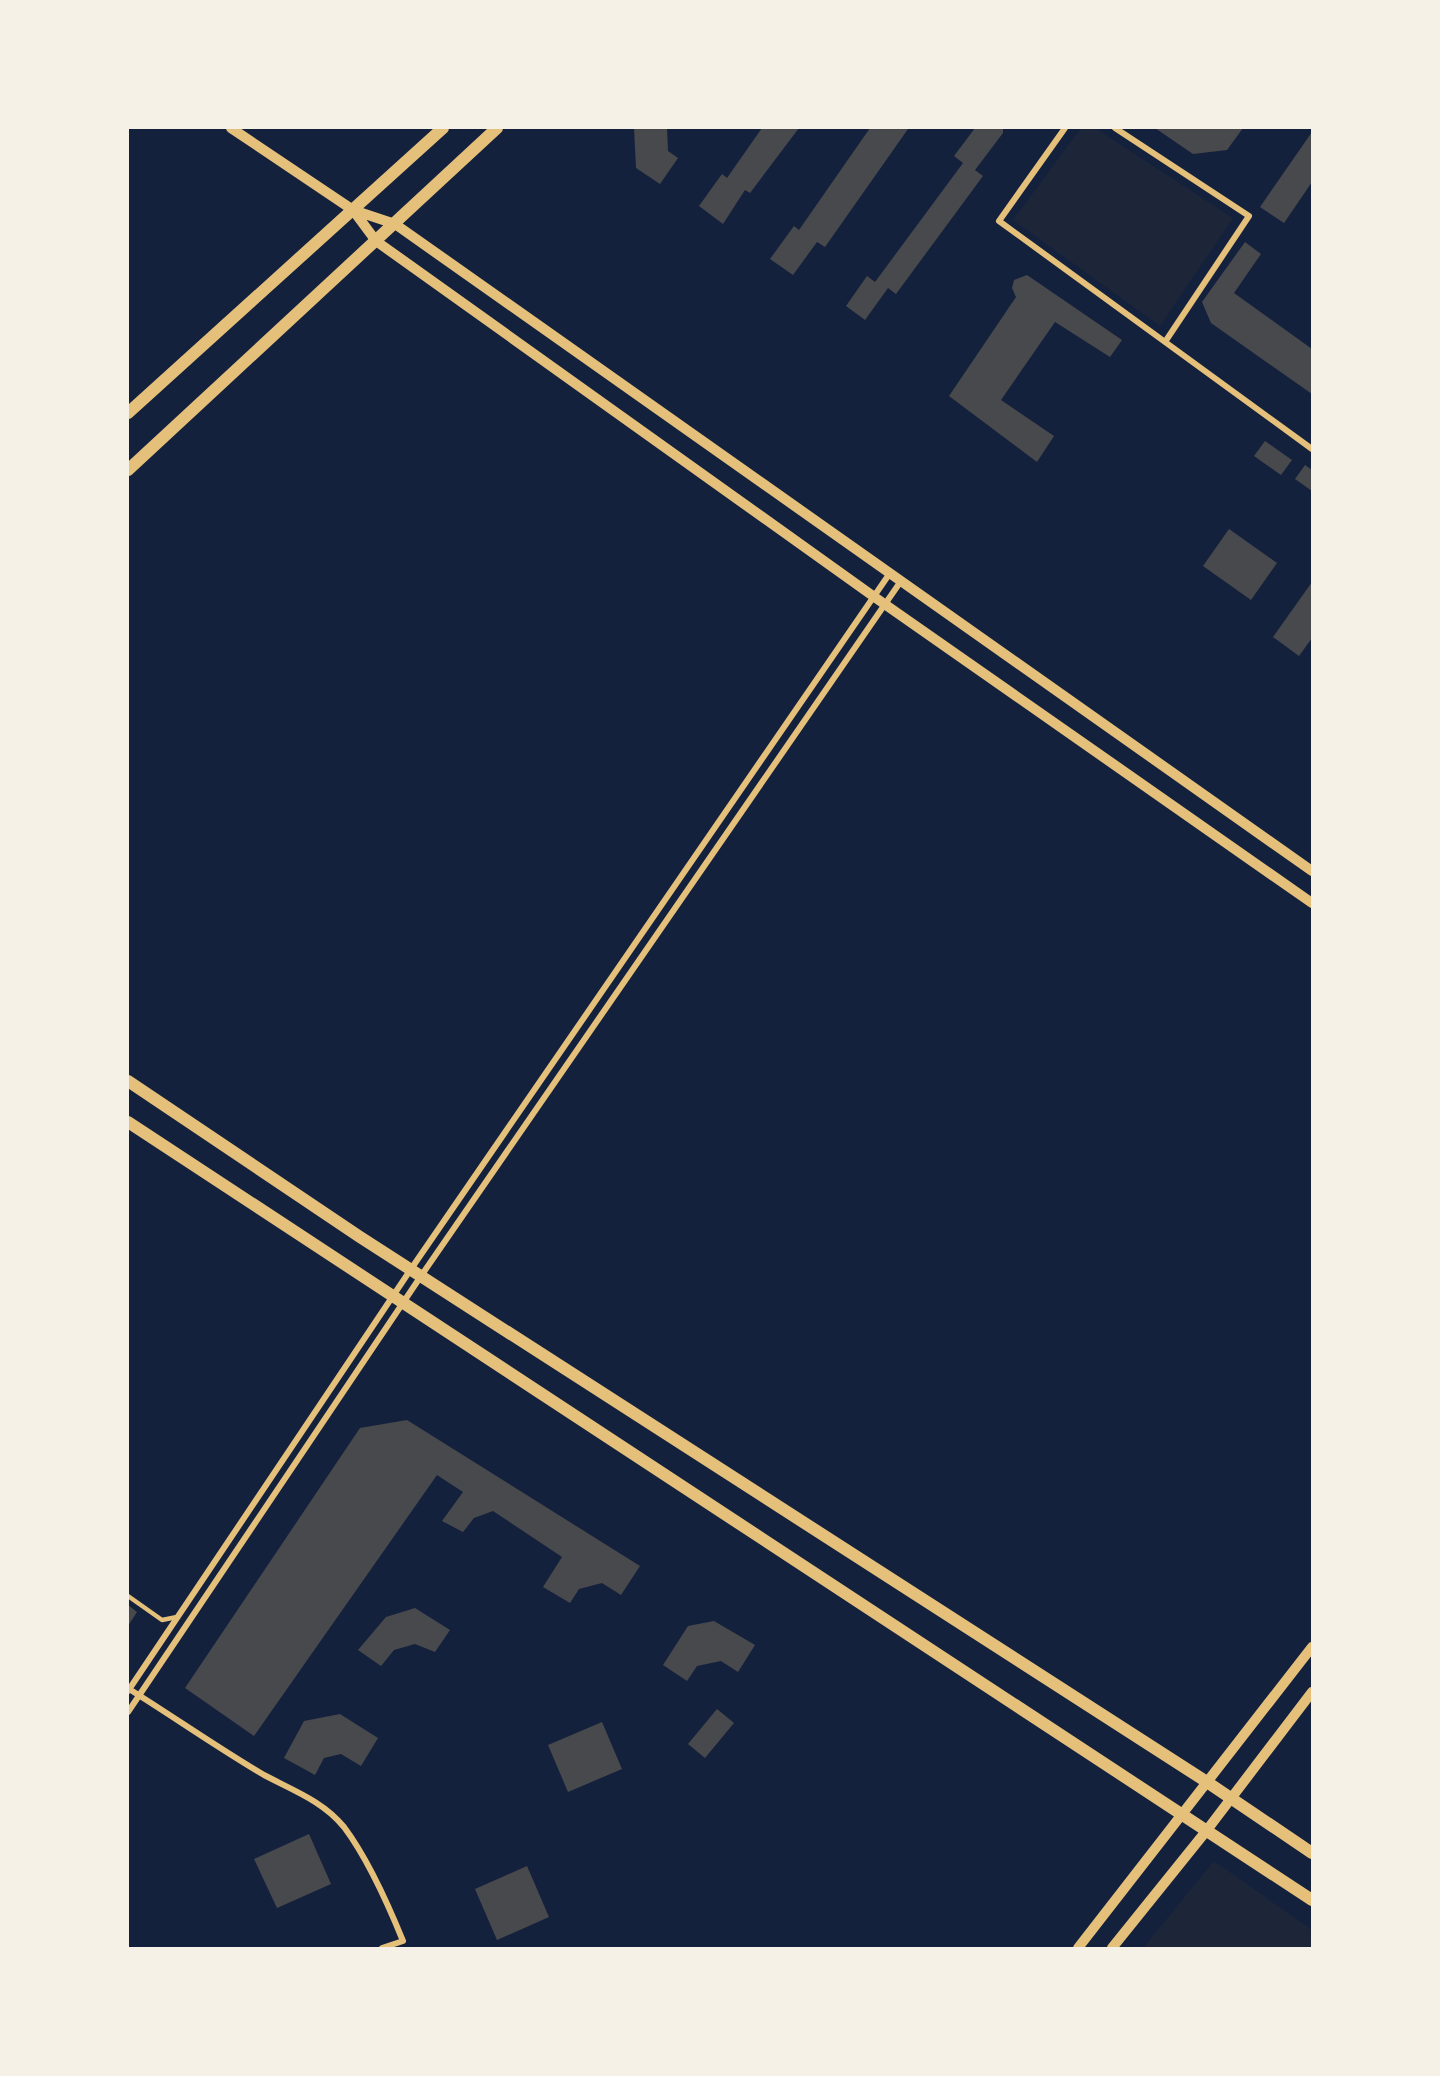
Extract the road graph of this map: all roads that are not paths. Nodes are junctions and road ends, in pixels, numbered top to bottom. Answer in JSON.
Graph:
{"nodes":[{"id":1,"x":231,"y":128,"type":"edge"},
{"id":2,"x":443,"y":128,"type":"edge"},
{"id":3,"x":497,"y":128,"type":"edge"},
{"id":4,"x":1065,"y":128,"type":"edge"},
{"id":5,"x":1115,"y":128,"type":"edge"},
{"id":6,"x":353,"y":210,"type":"junction"},
{"id":7,"x":395,"y":224,"type":"junction"},
{"id":8,"x":376,"y":241,"type":"junction"},
{"id":9,"x":1165,"y":342,"type":"junction"},
{"id":10,"x":128,"y":413,"type":"edge"},
{"id":11,"x":1312,"y":449,"type":"edge"},
{"id":12,"x":128,"y":470,"type":"edge"},
{"id":13,"x":890,"y":573,"type":"junction"},
{"id":14,"x":902,"y":581,"type":"junction"},
{"id":15,"x":873,"y":596,"type":"junction"},
{"id":16,"x":885,"y":604,"type":"junction"},
{"id":17,"x":1312,"y":871,"type":"edge"},
{"id":18,"x":1312,"y":903,"type":"edge"},
{"id":19,"x":128,"y":1081,"type":"edge"},
{"id":20,"x":128,"y":1122,"type":"edge"},
{"id":21,"x":416,"y":1273,"type":"junction"},
{"id":22,"x":398,"y":1299,"type":"junction"},
{"id":23,"x":128,"y":1596,"type":"edge"},
{"id":24,"x":178,"y":1616,"type":"junction"},
{"id":25,"x":1312,"y":1647,"type":"edge"},
{"id":26,"x":128,"y":1690,"type":"edge"},
{"id":27,"x":1312,"y":1692,"type":"edge"},
{"id":28,"x":139,"y":1695,"type":"junction"},
{"id":29,"x":128,"y":1712,"type":"edge"},
{"id":30,"x":1208,"y":1782,"type":"junction"},
{"id":31,"x":1232,"y":1798,"type":"junction"},
{"id":32,"x":1183,"y":1814,"type":"junction"},
{"id":33,"x":1208,"y":1830,"type":"junction"},
{"id":34,"x":1312,"y":1853,"type":"edge"},
{"id":35,"x":1312,"y":1900,"type":"edge"},
{"id":36,"x":382,"y":1948,"type":"edge"},
{"id":37,"x":1078,"y":1948,"type":"edge"},
{"id":38,"x":1112,"y":1948,"type":"edge"}],
"edges":[{"from":1,"to":6,"type":"street"},
{"from":2,"to":6,"type":"main road"},
{"from":3,"to":7,"type":"main road"},
{"from":4,"to":9,"type":"street"},
{"from":5,"to":9,"type":"street"},
{"from":6,"to":7,"type":"street"},
{"from":6,"to":8,"type":"street"},
{"from":6,"to":10,"type":"main road"},
{"from":7,"to":8,"type":"main road"},
{"from":7,"to":13,"type":"street"},
{"from":8,"to":12,"type":"main road"},
{"from":8,"to":15,"type":"street"},
{"from":9,"to":11,"type":"street"},
{"from":13,"to":14,"type":"street"},
{"from":13,"to":15,"type":"street"},
{"from":14,"to":16,"type":"street"},
{"from":14,"to":17,"type":"street"},
{"from":15,"to":16,"type":"street"},
{"from":15,"to":21,"type":"street"},
{"from":16,"to":18,"type":"street"},
{"from":16,"to":21,"type":"street"},
{"from":19,"to":21,"type":"main road"},
{"from":20,"to":22,"type":"main road"},
{"from":21,"to":22,"type":"street"},
{"from":21,"to":22,"type":"street"},
{"from":21,"to":30,"type":"main road"},
{"from":22,"to":24,"type":"street"},
{"from":22,"to":28,"type":"street"},
{"from":22,"to":32,"type":"main road"},
{"from":23,"to":24,"type":"lane"},
{"from":24,"to":26,"type":"street"},
{"from":25,"to":30,"type":"street"},
{"from":26,"to":28,"type":"street"},
{"from":27,"to":31,"type":"street"},
{"from":28,"to":29,"type":"street"},
{"from":28,"to":36,"type":"street"},
{"from":30,"to":31,"type":"main road"},
{"from":30,"to":32,"type":"street"},
{"from":31,"to":33,"type":"street"},
{"from":31,"to":34,"type":"main road"},
{"from":32,"to":33,"type":"main road"},
{"from":32,"to":37,"type":"street"},
{"from":33,"to":35,"type":"main road"},
{"from":33,"to":38,"type":"street"}]}
